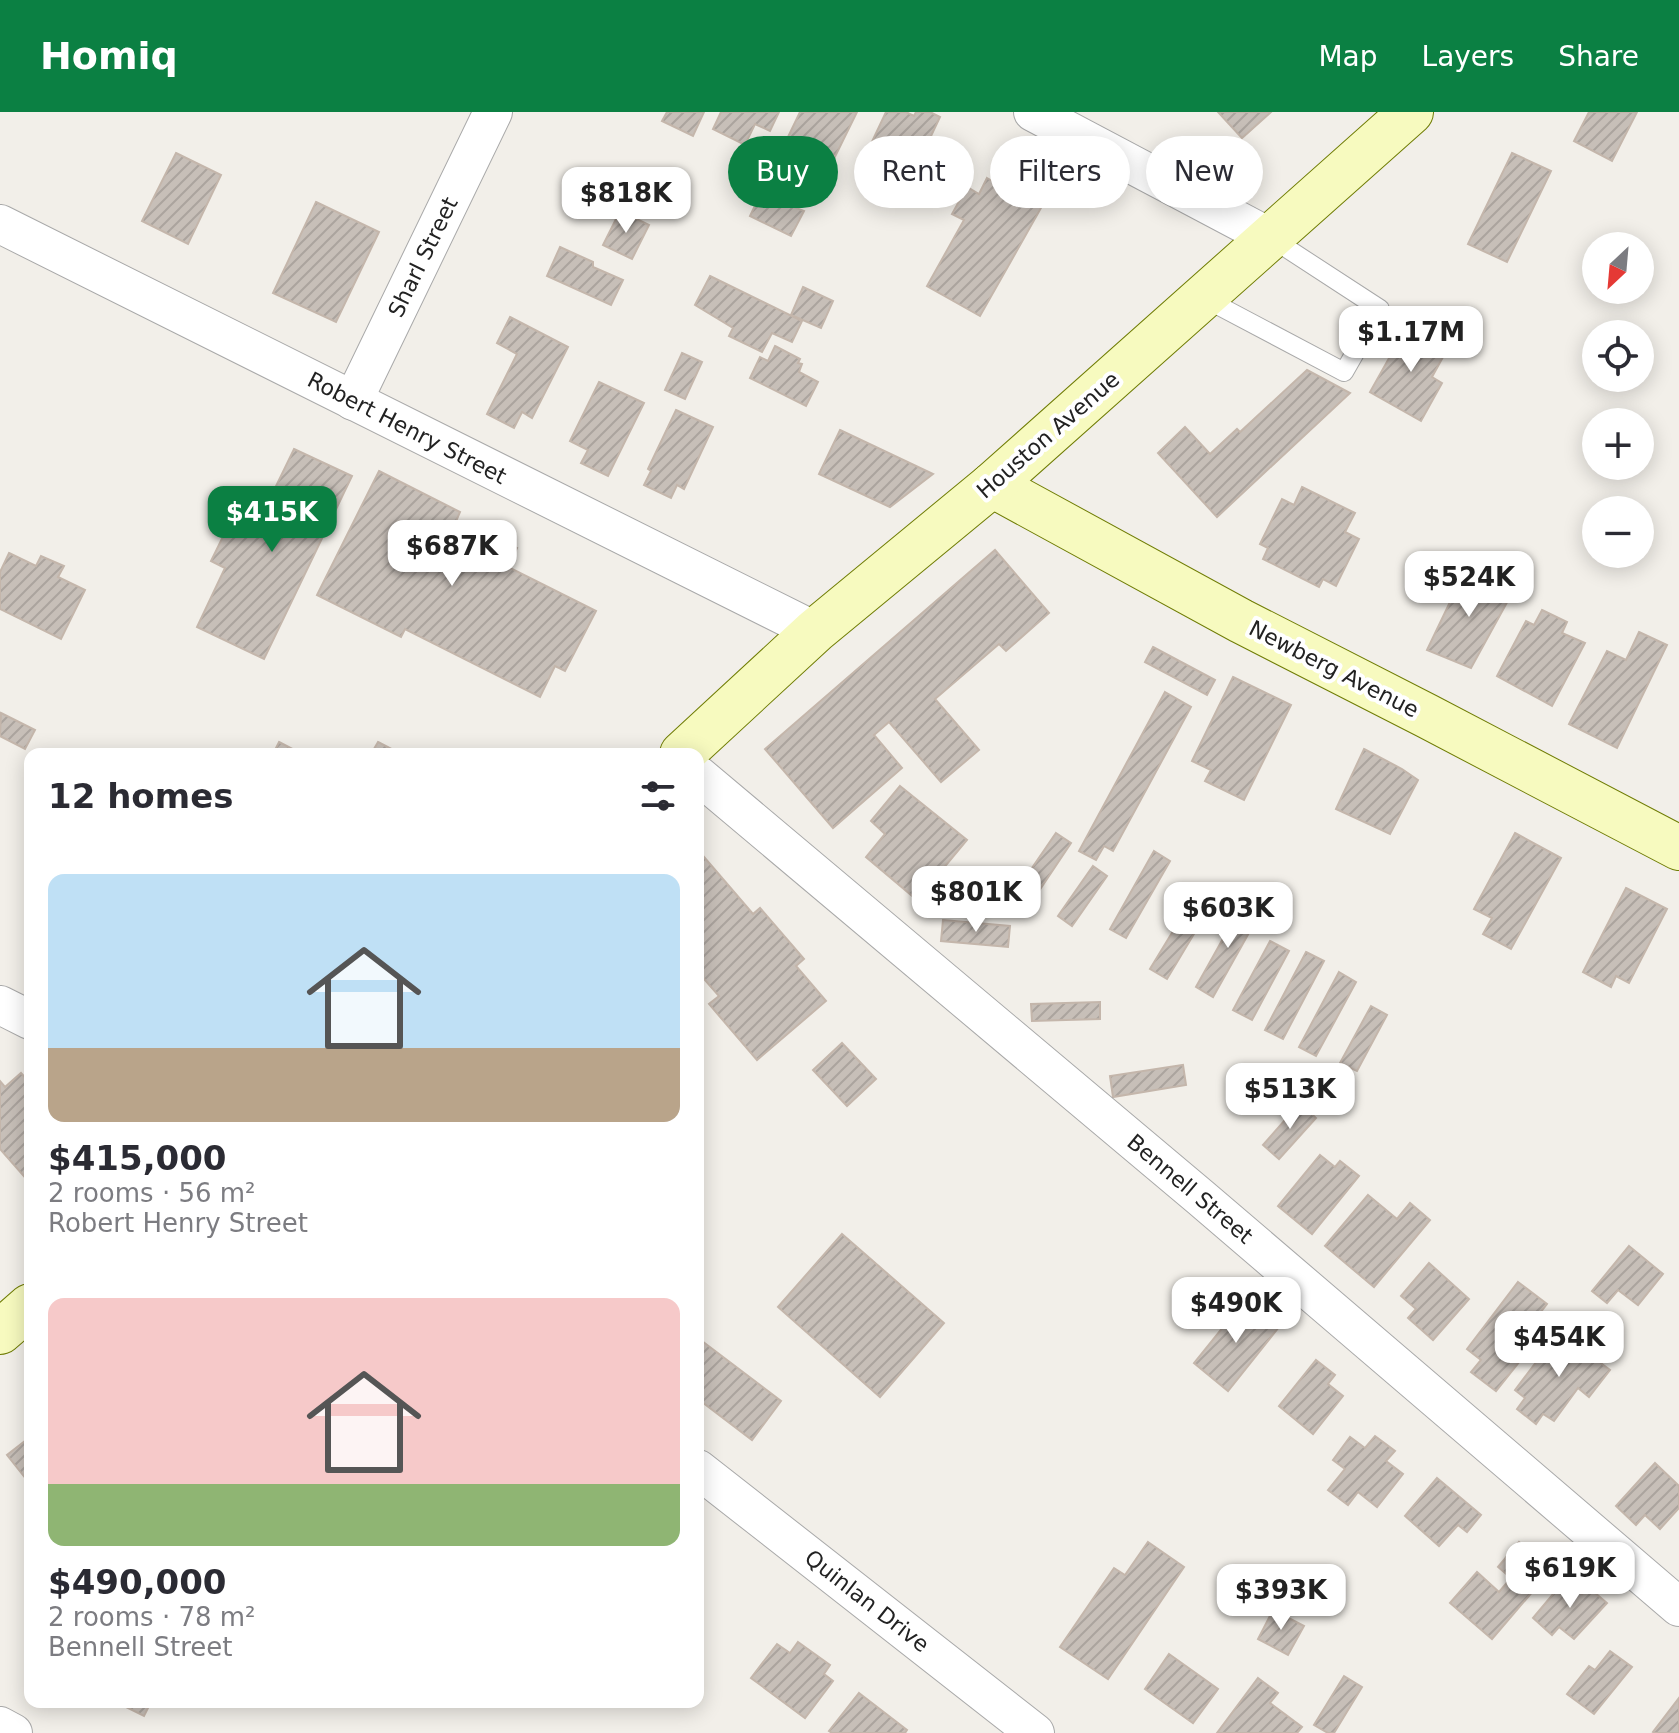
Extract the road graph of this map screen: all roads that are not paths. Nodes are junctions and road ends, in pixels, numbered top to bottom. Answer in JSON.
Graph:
{"nodes":[{"id":1,"x":493,"y":112,"type":"edge"},
{"id":2,"x":1033,"y":112,"type":"edge"},
{"id":3,"x":1411,"y":112,"type":"edge"},
{"id":4,"x":0,"y":224,"type":"edge"},
{"id":5,"x":1271,"y":238,"type":"junction"},
{"id":6,"x":1204,"y":298,"type":"junction"},
{"id":7,"x":353,"y":401,"type":"junction"},
{"id":8,"x":992,"y":485,"type":"junction"},
{"id":9,"x":815,"y":631,"type":"junction"},
{"id":10,"x":688,"y":748,"type":"edge"},
{"id":11,"x":704,"y":780,"type":"edge"},
{"id":12,"x":1679,"y":848,"type":"edge"},
{"id":13,"x":0,"y":1005,"type":"edge"},
{"id":14,"x":24,"y":1017,"type":"edge"},
{"id":15,"x":24,"y":1311,"type":"edge"},
{"id":16,"x":0,"y":1332,"type":"edge"},
{"id":17,"x":704,"y":1474,"type":"edge"},
{"id":18,"x":1679,"y":1607,"type":"edge"},
{"id":19,"x":0,"y":1726,"type":"edge"},
{"id":20,"x":13,"y":1733,"type":"edge"},
{"id":21,"x":1035,"y":1733,"type":"edge"}],
"edges":[{"from":1,"to":7,"type":"street","name":"Sharl Street"},
{"from":2,"to":5,"type":"street"},
{"from":3,"to":5,"type":"street","name":"Houston Avenue"},
{"from":4,"to":7,"type":"street","name":"Robert Henry Street"},
{"from":5,"to":6,"type":"street","name":"Houston Avenue"},
{"from":5,"to":6,"type":"lane"},
{"from":6,"to":8,"type":"street","name":"Houston Avenue"},
{"from":7,"to":9,"type":"street","name":"Robert Henry Street"},
{"from":8,"to":9,"type":"street","name":"Houston Avenue"},
{"from":8,"to":12,"type":"street","name":"Newberg Avenue"},
{"from":9,"to":10,"type":"street","name":"Houston Avenue"},
{"from":11,"to":18,"type":"street","name":"Bennell Street"},
{"from":13,"to":14,"type":"street"},
{"from":15,"to":16,"type":"street"},
{"from":17,"to":21,"type":"street","name":"Quinlan Drive"},
{"from":19,"to":20,"type":"street"}]}
